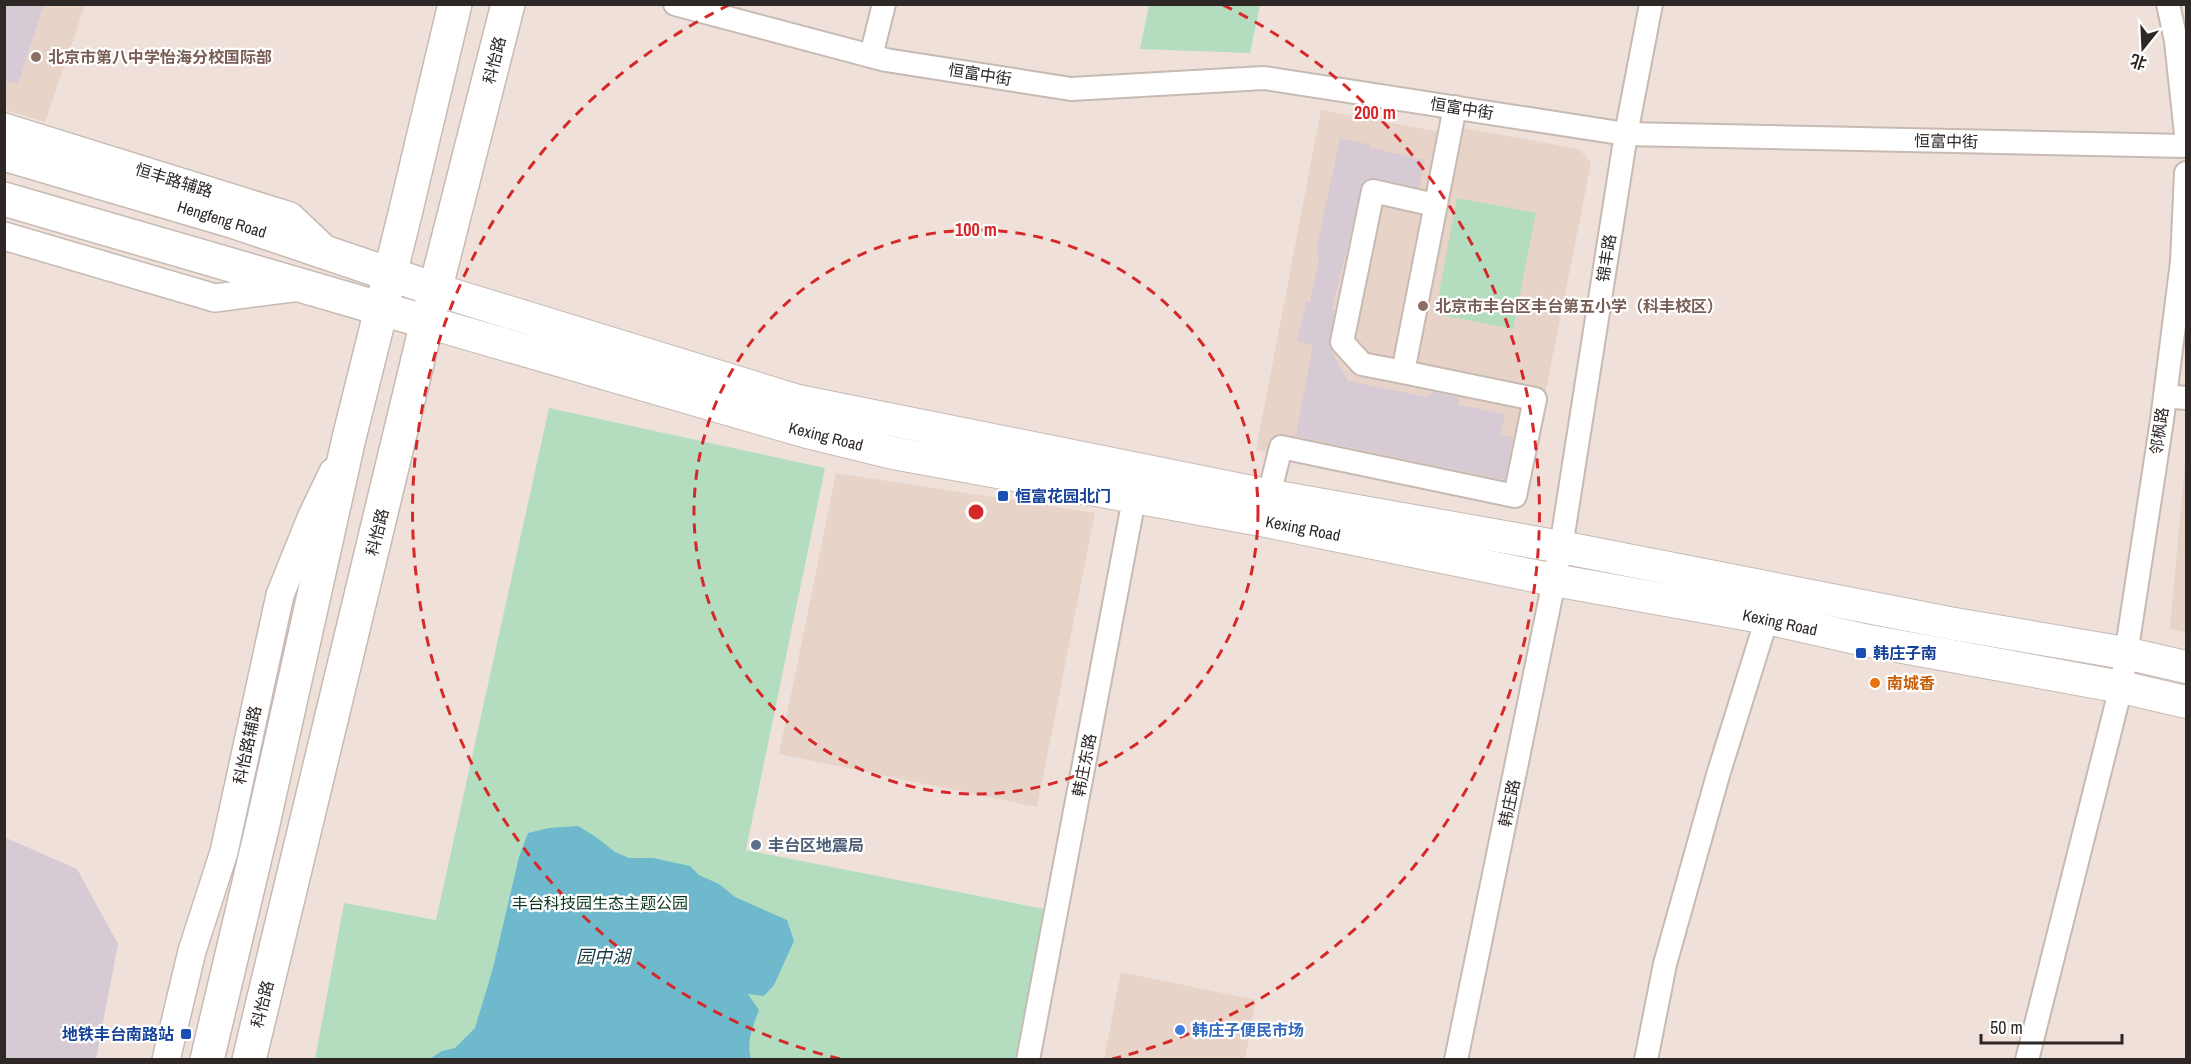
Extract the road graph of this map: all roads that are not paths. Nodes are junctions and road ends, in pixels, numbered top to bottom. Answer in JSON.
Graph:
{"nodes":[{"id":1,"x":455,"y":4,"type":"edge"},
{"id":2,"x":508,"y":4,"type":"edge"},
{"id":3,"x":675,"y":4,"type":"edge"},
{"id":4,"x":884,"y":4,"type":"edge"},
{"id":5,"x":1651,"y":4,"type":"edge"},
{"id":6,"x":2168,"y":4,"type":"edge"},
{"id":7,"x":871,"y":56,"type":"junction"},
{"id":8,"x":1455,"y":107,"type":"junction"},
{"id":9,"x":4,"y":127,"type":"edge"},
{"id":10,"x":1626,"y":134,"type":"junction"},
{"id":11,"x":2187,"y":134,"type":"edge"},
{"id":12,"x":2187,"y":146,"type":"edge"},
{"id":13,"x":4,"y":154,"type":"edge"},
{"id":14,"x":2187,"y":173,"type":"edge"},
{"id":15,"x":4,"y":199,"type":"edge"},
{"id":16,"x":1435,"y":205,"type":"junction"},
{"id":17,"x":4,"y":236,"type":"edge"},
{"id":18,"x":330,"y":253,"type":"junction"},
{"id":19,"x":390,"y":274,"type":"junction"},
{"id":20,"x":302,"y":287,"type":"junction"},
{"id":21,"x":436,"y":290,"type":"junction"},
{"id":22,"x":381,"y":309,"type":"junction"},
{"id":23,"x":427,"y":322,"type":"junction"},
{"id":24,"x":1403,"y":372,"type":"junction"},
{"id":25,"x":2176,"y":397,"type":"edge"},
{"id":26,"x":349,"y":438,"type":"junction"},
{"id":27,"x":1137,"y":484,"type":"junction"},
{"id":28,"x":1269,"y":495,"type":"junction"},
{"id":29,"x":1561,"y":547,"type":"junction"},
{"id":30,"x":1554,"y":580,"type":"junction"},
{"id":31,"x":1767,"y":618,"type":"junction"},
{"id":32,"x":2125,"y":653,"type":"junction"},
{"id":33,"x":2187,"y":667,"type":"edge"},
{"id":34,"x":2121,"y":687,"type":"junction"},
{"id":35,"x":2187,"y":702,"type":"edge"},
{"id":36,"x":166,"y":1059,"type":"edge"},
{"id":37,"x":207,"y":1059,"type":"edge"},
{"id":38,"x":249,"y":1059,"type":"edge"},
{"id":39,"x":1028,"y":1059,"type":"edge"},
{"id":40,"x":1456,"y":1059,"type":"edge"},
{"id":41,"x":1646,"y":1059,"type":"edge"},
{"id":42,"x":2027,"y":1059,"type":"edge"}],
"edges":[{"from":1,"to":19,"type":"main road"},
{"from":2,"to":21,"type":"main road","name":"科怡路"},
{"from":3,"to":7,"type":"street","name":"恒富中街"},
{"from":4,"to":7,"type":"street"},
{"from":5,"to":10,"type":"street","name":"锦丰路"},
{"from":6,"to":11,"type":"street"},
{"from":7,"to":8,"type":"street","name":"恒富中街"},
{"from":8,"to":10,"type":"street","name":"恒富中街"},
{"from":8,"to":16,"type":"street"},
{"from":9,"to":18,"type":"street","name":"恒丰路辅路"},
{"from":10,"to":12,"type":"street","name":"恒富中街"},
{"from":10,"to":29,"type":"street","name":"锦丰路"},
{"from":13,"to":18,"type":"main road","name":"Hengfeng Road"},
{"from":14,"to":25,"type":"street","name":"邻枫路"},
{"from":15,"to":20,"type":"main road"},
{"from":16,"to":24,"type":"street"},
{"from":16,"to":24,"type":"street"},
{"from":17,"to":20,"type":"street"},
{"from":18,"to":19,"type":"main road","name":"Hengfeng Road"},
{"from":19,"to":21,"type":"main road","name":"Hengfeng Road"},
{"from":19,"to":22,"type":"main road"},
{"from":20,"to":22,"type":"main road"},
{"from":21,"to":23,"type":"main road","name":"科怡路"},
{"from":21,"to":27,"type":"main road","name":"Kexing Road"},
{"from":22,"to":23,"type":"main road"},
{"from":22,"to":26,"type":"main road"},
{"from":23,"to":27,"type":"main road","name":"Kexing Road"},
{"from":23,"to":38,"type":"main road","name":"科怡路"},
{"from":24,"to":28,"type":"street"},
{"from":25,"to":32,"type":"street","name":"邻枫路"},
{"from":26,"to":36,"type":"street","name":"科怡路辅路"},
{"from":26,"to":37,"type":"main road"},
{"from":27,"to":28,"type":"main road","name":"Kexing Road"},
{"from":27,"to":30,"type":"main road","name":"Kexing Road"},
{"from":27,"to":39,"type":"street","name":"韩庄东路"},
{"from":28,"to":29,"type":"main road","name":"Kexing Road"},
{"from":29,"to":30,"type":"street","name":"韩庄路"},
{"from":29,"to":32,"type":"main road","name":"Kexing Road"},
{"from":30,"to":31,"type":"main road","name":"Kexing Road"},
{"from":30,"to":40,"type":"street","name":"韩庄路"},
{"from":31,"to":34,"type":"main road","name":"Kexing Road"},
{"from":31,"to":41,"type":"street"},
{"from":32,"to":33,"type":"main road","name":"Kexing Road"},
{"from":32,"to":34,"type":"street","name":"邻枫路"},
{"from":34,"to":35,"type":"main road","name":"Kexing Road"},
{"from":34,"to":42,"type":"street","name":"邻枫路"}]}
